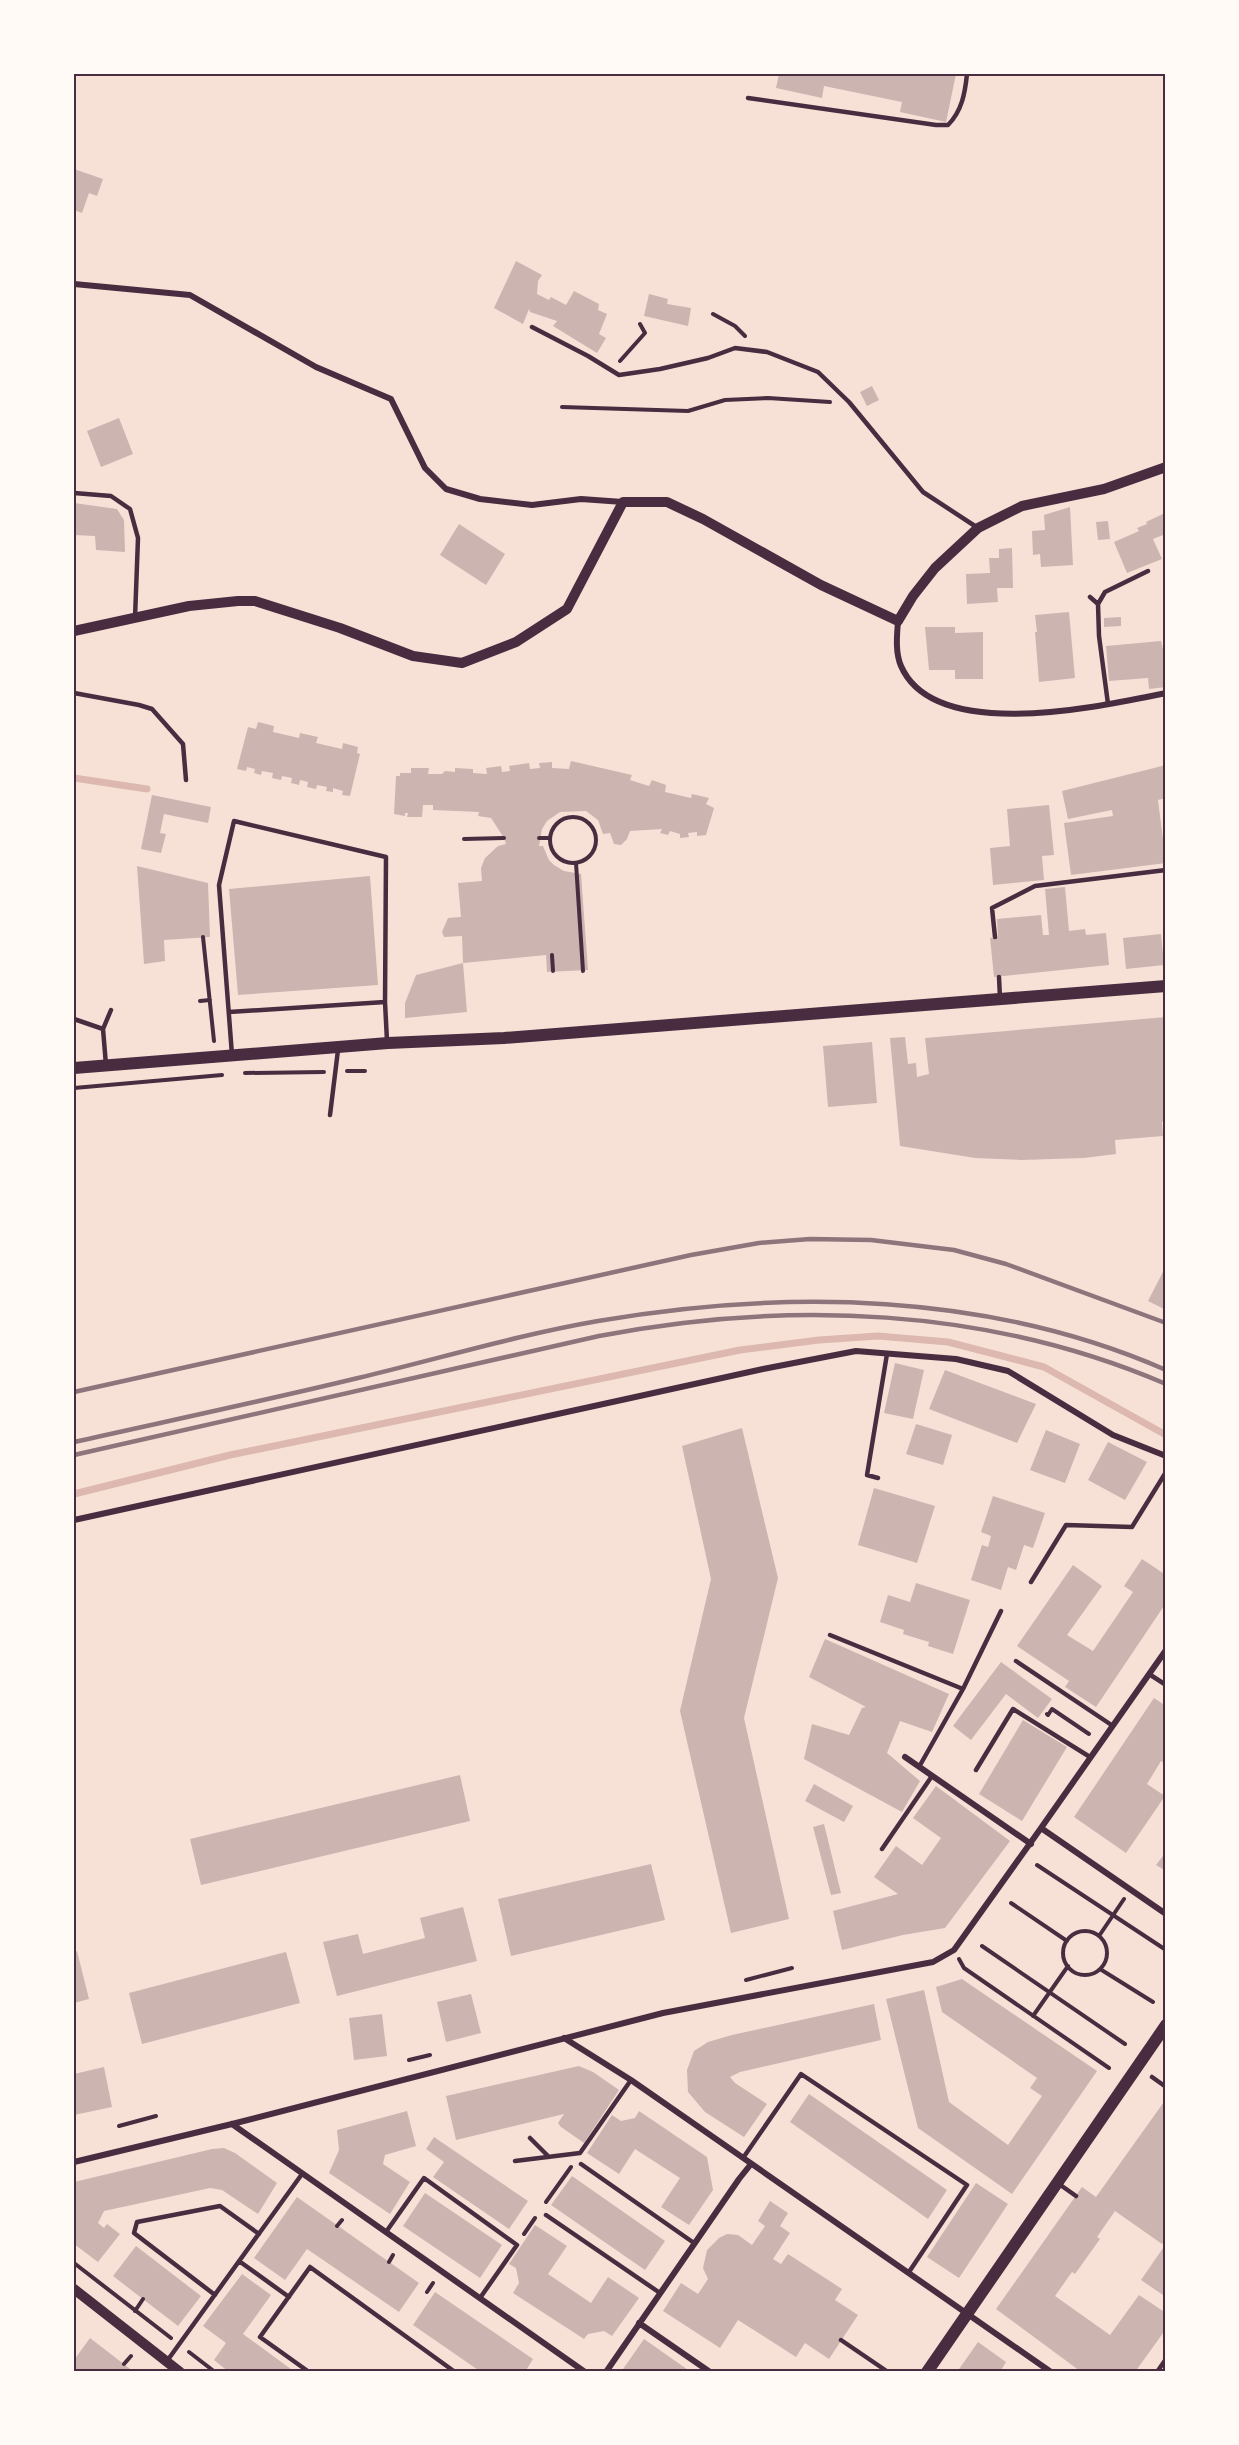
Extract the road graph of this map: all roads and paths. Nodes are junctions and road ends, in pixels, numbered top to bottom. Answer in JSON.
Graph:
{"nodes":[{"id":1,"x":967,"y":74,"type":"edge"},
{"id":2,"x":748,"y":98,"type":"dead end"},
{"id":3,"x":74,"y":284,"type":"edge"},
{"id":4,"x":713,"y":314,"type":"dead end"},
{"id":5,"x":640,"y":324,"type":"dead end"},
{"id":6,"x":532,"y":327,"type":"dead end"},
{"id":7,"x":761,"y":351,"type":"junction"},
{"id":8,"x":613,"y":371,"type":"junction"},
{"id":9,"x":849,"y":402,"type":"junction"},
{"id":10,"x":562,"y":407,"type":"dead end"},
{"id":11,"x":1166,"y":467,"type":"edge"},
{"id":12,"x":74,"y":493,"type":"edge"},
{"id":13,"x":622,"y":502,"type":"junction"},
{"id":14,"x":978,"y":528,"type":"junction"},
{"id":15,"x":1148,"y":571,"type":"dead end"},
{"id":16,"x":1090,"y":597,"type":"dead end"},
{"id":17,"x":1098,"y":604,"type":"junction"},
{"id":18,"x":135,"y":618,"type":"junction"},
{"id":19,"x":898,"y":621,"type":"junction"},
{"id":20,"x":74,"y":632,"type":"edge"},
{"id":21,"x":74,"y":693,"type":"edge"},
{"id":22,"x":1166,"y":693,"type":"edge"},
{"id":23,"x":1108,"y":704,"type":"junction"},
{"id":24,"x":186,"y":780,"type":"dead end"},
{"id":25,"x":504,"y":838,"type":"dead end"},
{"id":26,"x":539,"y":838,"type":"dead end"},
{"id":27,"x":550,"y":838,"type":"junction"},
{"id":28,"x":464,"y":839,"type":"dead end"},
{"id":29,"x":576,"y":863,"type":"junction"},
{"id":30,"x":1166,"y":870,"type":"edge"},
{"id":31,"x":203,"y":937,"type":"dead end"},
{"id":32,"x":995,"y":937,"type":"dead end"},
{"id":33,"x":552,"y":955,"type":"dead end"},
{"id":34,"x":553,"y":971,"type":"dead end"},
{"id":35,"x":583,"y":971,"type":"dead end"},
{"id":36,"x":999,"y":977,"type":"dead end"},
{"id":37,"x":1166,"y":986,"type":"edge"},
{"id":38,"x":1000,"y":998,"type":"junction"},
{"id":39,"x":210,"y":1000,"type":"junction"},
{"id":40,"x":200,"y":1001,"type":"dead end"},
{"id":41,"x":385,"y":1002,"type":"junction"},
{"id":42,"x":111,"y":1010,"type":"dead end"},
{"id":43,"x":229,"y":1012,"type":"junction"},
{"id":44,"x":74,"y":1019,"type":"edge"},
{"id":45,"x":103,"y":1029,"type":"junction"},
{"id":46,"x":388,"y":1043,"type":"junction"},
{"id":47,"x":338,"y":1047,"type":"junction"},
{"id":48,"x":232,"y":1055,"type":"junction"},
{"id":49,"x":215,"y":1056,"type":"junction"},
{"id":50,"x":106,"y":1065,"type":"junction"},
{"id":51,"x":74,"y":1068,"type":"edge"},
{"id":52,"x":335,"y":1072,"type":"junction"},
{"id":53,"x":234,"y":1074,"type":"dead end"},
{"id":54,"x":222,"y":1075,"type":"dead end"},
{"id":55,"x":74,"y":1088,"type":"edge"},
{"id":56,"x":330,"y":1115,"type":"dead end"},
{"id":57,"x":887,"y":1354,"type":"junction"},
{"id":58,"x":1166,"y":1456,"type":"edge"},
{"id":59,"x":1166,"y":1472,"type":"edge"},
{"id":60,"x":878,"y":1478,"type":"dead end"},
{"id":61,"x":74,"y":1520,"type":"edge"},
{"id":62,"x":1031,"y":1582,"type":"dead end"},
{"id":63,"x":1001,"y":1611,"type":"dead end"},
{"id":64,"x":830,"y":1635,"type":"dead end"},
{"id":65,"x":1166,"y":1650,"type":"edge"},
{"id":66,"x":1017,"y":1661,"type":"dead end"},
{"id":67,"x":1149,"y":1674,"type":"junction"},
{"id":68,"x":1166,"y":1685,"type":"edge"},
{"id":69,"x":963,"y":1689,"type":"junction"},
{"id":70,"x":1042,"y":1711,"type":"dead end"},
{"id":71,"x":1113,"y":1726,"type":"junction"},
{"id":72,"x":1089,"y":1734,"type":"dead end"},
{"id":73,"x":905,"y":1757,"type":"dead end"},
{"id":74,"x":1090,"y":1757,"type":"junction"},
{"id":75,"x":919,"y":1767,"type":"junction"},
{"id":76,"x":976,"y":1770,"type":"dead end"},
{"id":77,"x":932,"y":1776,"type":"junction"},
{"id":78,"x":1041,"y":1828,"type":"junction"},
{"id":79,"x":1030,"y":1844,"type":"junction"},
{"id":80,"x":882,"y":1849,"type":"dead end"},
{"id":81,"x":1037,"y":1865,"type":"dead end"},
{"id":82,"x":1130,"y":1890,"type":"junction"},
{"id":83,"x":1011,"y":1903,"type":"dead end"},
{"id":84,"x":1166,"y":1914,"type":"edge"},
{"id":85,"x":1113,"y":1915,"type":"junction"},
{"id":86,"x":1100,"y":1936,"type":"junction"},
{"id":87,"x":1067,"y":1941,"type":"junction"},
{"id":88,"x":982,"y":1946,"type":"dead end"},
{"id":89,"x":1166,"y":1950,"type":"edge"},
{"id":90,"x":1068,"y":1966,"type":"junction"},
{"id":91,"x":792,"y":1968,"type":"dead end"},
{"id":92,"x":964,"y":1968,"type":"dead end"},
{"id":93,"x":1100,"y":1969,"type":"junction"},
{"id":94,"x":746,"y":1980,"type":"dead end"},
{"id":95,"x":1050,"y":1992,"type":"junction"},
{"id":96,"x":1153,"y":2002,"type":"dead end"},
{"id":97,"x":1033,"y":2016,"type":"junction"},
{"id":98,"x":1166,"y":2025,"type":"edge"},
{"id":99,"x":564,"y":2038,"type":"junction"},
{"id":100,"x":1125,"y":2044,"type":"dead end"},
{"id":101,"x":430,"y":2055,"type":"dead end"},
{"id":102,"x":409,"y":2060,"type":"dead end"},
{"id":103,"x":1108,"y":2068,"type":"dead end"},
{"id":104,"x":1152,"y":2077,"type":"dead end"},
{"id":105,"x":631,"y":2080,"type":"junction"},
{"id":106,"x":1166,"y":2087,"type":"edge"},
{"id":107,"x":156,"y":2116,"type":"dead end"},
{"id":108,"x":232,"y":2124,"type":"junction"},
{"id":109,"x":119,"y":2126,"type":"dead end"},
{"id":110,"x":530,"y":2138,"type":"dead end"},
{"id":111,"x":580,"y":2153,"type":"junction"},
{"id":112,"x":549,"y":2157,"type":"junction"},
{"id":113,"x":743,"y":2158,"type":"junction"},
{"id":114,"x":515,"y":2161,"type":"dead end"},
{"id":115,"x":74,"y":2162,"type":"edge"},
{"id":116,"x":581,"y":2164,"type":"dead end"},
{"id":117,"x":752,"y":2164,"type":"junction"},
{"id":118,"x":302,"y":2174,"type":"junction"},
{"id":119,"x":1057,"y":2182,"type":"junction"},
{"id":120,"x":1076,"y":2196,"type":"dead end"},
{"id":121,"x":546,"y":2215,"type":"dead end"},
{"id":122,"x":342,"y":2220,"type":"dead end"},
{"id":123,"x":337,"y":2226,"type":"dead end"},
{"id":124,"x":386,"y":2232,"type":"junction"},
{"id":125,"x":259,"y":2234,"type":"junction"},
{"id":126,"x":694,"y":2244,"type":"junction"},
{"id":127,"x":517,"y":2245,"type":"junction"},
{"id":128,"x":393,"y":2255,"type":"dead end"},
{"id":129,"x":239,"y":2261,"type":"junction"},
{"id":130,"x":389,"y":2262,"type":"dead end"},
{"id":131,"x":74,"y":2263,"type":"edge"},
{"id":132,"x":909,"y":2272,"type":"junction"},
{"id":133,"x":433,"y":2283,"type":"dead end"},
{"id":134,"x":74,"y":2289,"type":"edge"},
{"id":135,"x":427,"y":2292,"type":"dead end"},
{"id":136,"x":660,"y":2294,"type":"junction"},
{"id":137,"x":215,"y":2295,"type":"junction"},
{"id":138,"x":289,"y":2297,"type":"junction"},
{"id":139,"x":480,"y":2298,"type":"junction"},
{"id":140,"x":143,"y":2299,"type":"dead end"},
{"id":141,"x":135,"y":2311,"type":"junction"},
{"id":142,"x":968,"y":2313,"type":"junction"},
{"id":143,"x":639,"y":2323,"type":"junction"},
{"id":144,"x":173,"y":2340,"type":"dead end"},
{"id":145,"x":841,"y":2340,"type":"dead end"},
{"id":146,"x":186,"y":2350,"type":"dead end"},
{"id":147,"x":131,"y":2356,"type":"dead end"},
{"id":148,"x":1166,"y":2359,"type":"edge"},
{"id":149,"x":167,"y":2362,"type":"junction"},
{"id":150,"x":124,"y":2364,"type":"dead end"},
{"id":151,"x":180,"y":2372,"type":"edge"},
{"id":152,"x":214,"y":2372,"type":"edge"},
{"id":153,"x":309,"y":2372,"type":"edge"},
{"id":154,"x":455,"y":2372,"type":"edge"},
{"id":155,"x":585,"y":2372,"type":"edge"},
{"id":156,"x":606,"y":2372,"type":"edge"},
{"id":157,"x":710,"y":2372,"type":"edge"},
{"id":158,"x":888,"y":2372,"type":"edge"},
{"id":159,"x":927,"y":2372,"type":"edge"},
{"id":160,"x":1051,"y":2372,"type":"edge"},
{"id":161,"x":1157,"y":2372,"type":"edge"}],
"edges":[{"from":1,"to":2,"type":"lane"},
{"from":3,"to":13,"type":"street"},
{"from":4,"to":7,"type":"path"},
{"from":5,"to":8,"type":"path"},
{"from":6,"to":8,"type":"lane"},
{"from":7,"to":8,"type":"lane"},
{"from":7,"to":9,"type":"lane"},
{"from":9,"to":10,"type":"path"},
{"from":9,"to":14,"type":"lane"},
{"from":11,"to":14,"type":"street"},
{"from":12,"to":18,"type":"lane"},
{"from":13,"to":18,"type":"street"},
{"from":13,"to":19,"type":"street"},
{"from":14,"to":19,"type":"street"},
{"from":15,"to":17,"type":"lane"},
{"from":16,"to":17,"type":"lane"},
{"from":17,"to":23,"type":"lane"},
{"from":18,"to":20,"type":"street"},
{"from":19,"to":23,"type":"street"},
{"from":21,"to":24,"type":"lane"},
{"from":22,"to":23,"type":"street"},
{"from":25,"to":28,"type":"path"},
{"from":26,"to":27,"type":"path"},
{"from":27,"to":29,"type":"path"},
{"from":27,"to":29,"type":"path"},
{"from":29,"to":35,"type":"path"},
{"from":30,"to":32,"type":"lane"},
{"from":31,"to":39,"type":"path"},
{"from":33,"to":34,"type":"path"},
{"from":36,"to":38,"type":"lane"},
{"from":37,"to":38,"type":"main road"},
{"from":38,"to":46,"type":"main road"},
{"from":39,"to":40,"type":"path"},
{"from":39,"to":49,"type":"path"},
{"from":41,"to":43,"type":"lane"},
{"from":41,"to":43,"type":"lane"},
{"from":41,"to":46,"type":"lane"},
{"from":42,"to":45,"type":"lane"},
{"from":43,"to":48,"type":"lane"},
{"from":44,"to":45,"type":"lane"},
{"from":45,"to":50,"type":"lane"},
{"from":46,"to":47,"type":"main road"},
{"from":47,"to":48,"type":"main road"},
{"from":47,"to":52,"type":"lane"},
{"from":48,"to":49,"type":"main road"},
{"from":49,"to":50,"type":"main road"},
{"from":50,"to":51,"type":"main road"},
{"from":52,"to":53,"type":"path"},
{"from":52,"to":56,"type":"lane"},
{"from":54,"to":55,"type":"path"},
{"from":57,"to":58,"type":"street"},
{"from":57,"to":60,"type":"lane"},
{"from":57,"to":61,"type":"street"},
{"from":59,"to":62,"type":"lane"},
{"from":63,"to":69,"type":"lane"},
{"from":64,"to":69,"type":"lane"},
{"from":65,"to":67,"type":"street"},
{"from":66,"to":71,"type":"lane"},
{"from":67,"to":68,"type":"lane"},
{"from":67,"to":71,"type":"street"},
{"from":69,"to":75,"type":"lane"},
{"from":70,"to":72,"type":"path"},
{"from":71,"to":74,"type":"street"},
{"from":73,"to":75,"type":"street"},
{"from":74,"to":76,"type":"lane"},
{"from":74,"to":78,"type":"street"},
{"from":75,"to":77,"type":"street"},
{"from":77,"to":79,"type":"street"},
{"from":77,"to":80,"type":"lane"},
{"from":78,"to":79,"type":"street"},
{"from":78,"to":82,"type":"street"},
{"from":79,"to":99,"type":"street"},
{"from":81,"to":85,"type":"path"},
{"from":82,"to":84,"type":"street"},
{"from":82,"to":85,"type":"path"},
{"from":83,"to":87,"type":"path"},
{"from":85,"to":86,"type":"path"},
{"from":85,"to":89,"type":"path"},
{"from":86,"to":87,"type":"path"},
{"from":86,"to":93,"type":"path"},
{"from":87,"to":90,"type":"path"},
{"from":88,"to":95,"type":"path"},
{"from":90,"to":93,"type":"path"},
{"from":90,"to":95,"type":"path"},
{"from":91,"to":94,"type":"path"},
{"from":92,"to":97,"type":"path"},
{"from":93,"to":96,"type":"path"},
{"from":95,"to":97,"type":"path"},
{"from":95,"to":100,"type":"path"},
{"from":97,"to":103,"type":"path"},
{"from":98,"to":119,"type":"main road"},
{"from":99,"to":105,"type":"street"},
{"from":99,"to":108,"type":"street"},
{"from":101,"to":102,"type":"path"},
{"from":104,"to":106,"type":"lane"},
{"from":105,"to":111,"type":"lane"},
{"from":105,"to":113,"type":"street"},
{"from":107,"to":109,"type":"path"},
{"from":108,"to":115,"type":"street"},
{"from":108,"to":118,"type":"street"},
{"from":110,"to":112,"type":"lane"},
{"from":111,"to":112,"type":"lane"},
{"from":111,"to":127,"type":"path"},
{"from":112,"to":114,"type":"lane"},
{"from":113,"to":117,"type":"street"},
{"from":113,"to":132,"type":"lane"},
{"from":116,"to":126,"type":"lane"},
{"from":117,"to":126,"type":"street"},
{"from":117,"to":132,"type":"street"},
{"from":118,"to":124,"type":"street"},
{"from":118,"to":125,"type":"lane"},
{"from":119,"to":120,"type":"lane"},
{"from":119,"to":142,"type":"main road"},
{"from":121,"to":136,"type":"lane"},
{"from":122,"to":123,"type":"path"},
{"from":124,"to":127,"type":"lane"},
{"from":124,"to":139,"type":"street"},
{"from":125,"to":129,"type":"lane"},
{"from":125,"to":137,"type":"lane"},
{"from":126,"to":136,"type":"street"},
{"from":127,"to":139,"type":"lane"},
{"from":128,"to":130,"type":"path"},
{"from":129,"to":137,"type":"lane"},
{"from":129,"to":138,"type":"lane"},
{"from":131,"to":141,"type":"path"},
{"from":132,"to":142,"type":"street"},
{"from":133,"to":135,"type":"path"},
{"from":134,"to":149,"type":"street"},
{"from":136,"to":143,"type":"street"},
{"from":137,"to":149,"type":"lane"},
{"from":138,"to":153,"type":"lane"},
{"from":138,"to":154,"type":"lane"},
{"from":139,"to":155,"type":"street"},
{"from":140,"to":141,"type":"path"},
{"from":141,"to":144,"type":"path"},
{"from":142,"to":159,"type":"main road"},
{"from":142,"to":160,"type":"street"},
{"from":143,"to":156,"type":"street"},
{"from":143,"to":157,"type":"street"},
{"from":145,"to":158,"type":"lane"},
{"from":146,"to":152,"type":"path"},
{"from":147,"to":150,"type":"path"},
{"from":148,"to":161,"type":"lane"},
{"from":149,"to":151,"type":"street"}]}
